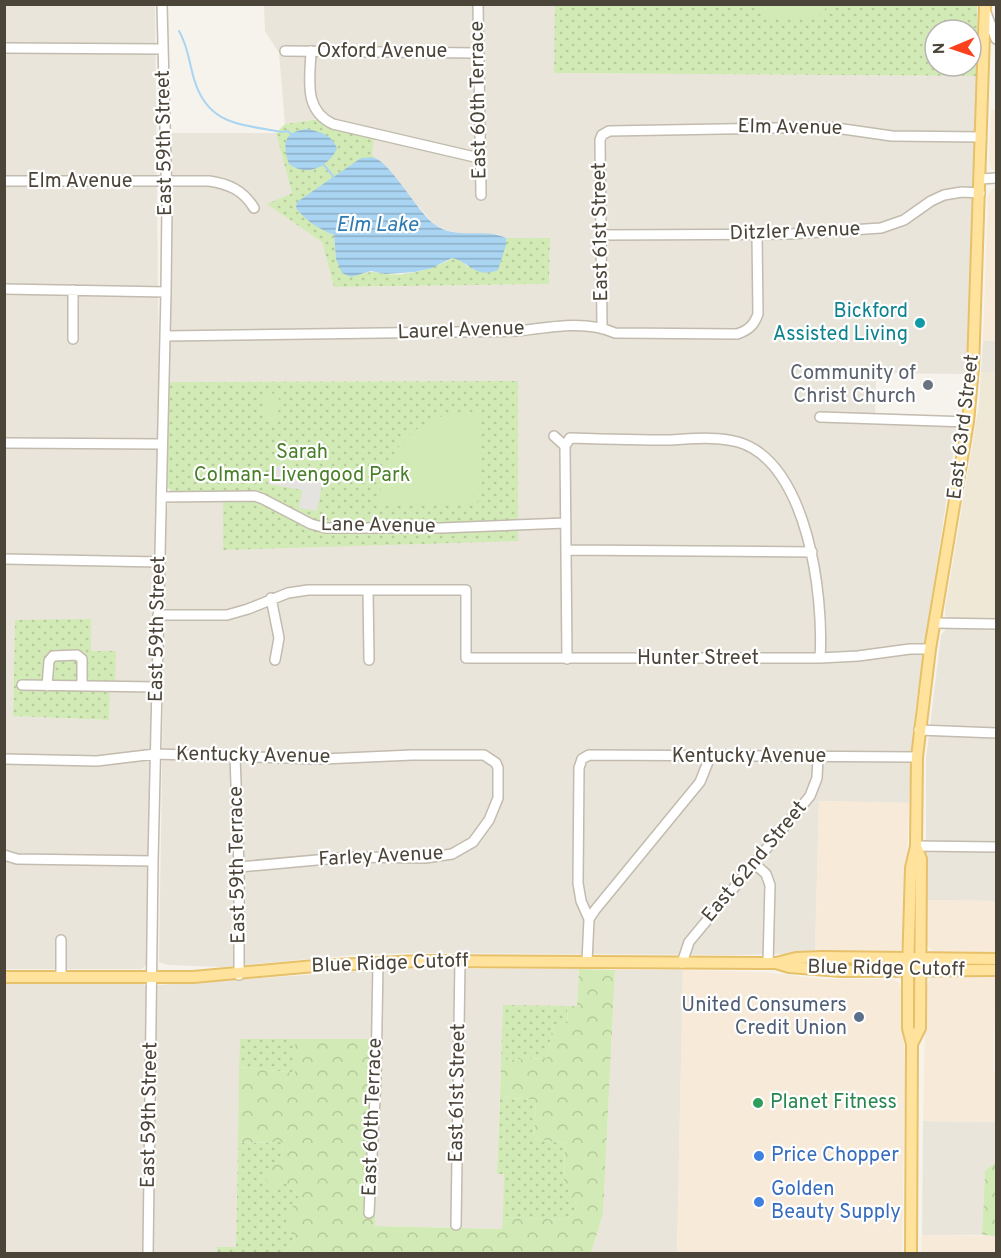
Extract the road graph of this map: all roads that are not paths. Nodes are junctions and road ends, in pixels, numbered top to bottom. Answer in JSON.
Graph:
{"nodes":[{"id":1,"x":162,"y":4,"type":"edge"},
{"id":2,"x":478,"y":4,"type":"edge"},
{"id":3,"x":985,"y":7,"type":"edge"},
{"id":4,"x":996,"y":39,"type":"edge"},
{"id":5,"x":4,"y":48,"type":"edge"},
{"id":6,"x":163,"y":49,"type":"junction"},
{"id":7,"x":285,"y":51,"type":"dead end"},
{"id":8,"x":311,"y":51,"type":"junction"},
{"id":9,"x":478,"y":52,"type":"junction"},
{"id":10,"x":601,"y":137,"type":"joint"},
{"id":11,"x":981,"y":137,"type":"junction"},
{"id":12,"x":479,"y":158,"type":"junction"},
{"id":13,"x":996,"y":178,"type":"edge"},
{"id":14,"x":980,"y":179,"type":"junction"},
{"id":15,"x":4,"y":181,"type":"edge"},
{"id":16,"x":165,"y":182,"type":"junction"},
{"id":17,"x":980,"y":193,"type":"junction"},
{"id":18,"x":481,"y":195,"type":"dead end"},
{"id":19,"x":254,"y":208,"type":"dead end"},
{"id":20,"x":601,"y":235,"type":"junction"},
{"id":21,"x":757,"y":235,"type":"junction"},
{"id":22,"x":4,"y":289,"type":"edge"},
{"id":23,"x":73,"y":290,"type":"junction"},
{"id":24,"x":166,"y":292,"type":"junction"},
{"id":25,"x":602,"y":327,"type":"junction"},
{"id":26,"x":166,"y":336,"type":"junction"},
{"id":27,"x":73,"y":339,"type":"dead end"},
{"id":28,"x":820,"y":417,"type":"dead end"},
{"id":29,"x":968,"y":422,"type":"junction"},
{"id":30,"x":554,"y":436,"type":"dead end"},
{"id":31,"x":4,"y":442,"type":"edge"},
{"id":32,"x":162,"y":444,"type":"junction"},
{"id":33,"x":565,"y":446,"type":"junction"},
{"id":34,"x":160,"y":497,"type":"junction"},
{"id":35,"x":566,"y":523,"type":"junction"},
{"id":36,"x":566,"y":550,"type":"junction"},
{"id":37,"x":812,"y":552,"type":"junction"},
{"id":38,"x":4,"y":559,"type":"edge"},
{"id":39,"x":159,"y":562,"type":"junction"},
{"id":40,"x":368,"y":590,"type":"junction"},
{"id":41,"x":271,"y":598,"type":"junction"},
{"id":42,"x":158,"y":615,"type":"junction"},
{"id":43,"x":935,"y":623,"type":"junction"},
{"id":44,"x":996,"y":624,"type":"edge"},
{"id":45,"x":930,"y":649,"type":"junction"},
{"id":46,"x":820,"y":658,"type":"junction"},
{"id":47,"x":567,"y":659,"type":"junction"},
{"id":48,"x":275,"y":660,"type":"dead end"},
{"id":49,"x":369,"y":660,"type":"dead end"},
{"id":50,"x":22,"y":685,"type":"dead end"},
{"id":51,"x":82,"y":685,"type":"junction"},
{"id":52,"x":47,"y":686,"type":"junction"},
{"id":53,"x":157,"y":687,"type":"junction"},
{"id":54,"x":919,"y":730,"type":"junction"},
{"id":55,"x":996,"y":733,"type":"edge"},
{"id":56,"x":155,"y":754,"type":"junction"},
{"id":57,"x":236,"y":756,"type":"junction"},
{"id":58,"x":710,"y":757,"type":"junction"},
{"id":59,"x":818,"y":757,"type":"junction"},
{"id":60,"x":917,"y":757,"type":"junction"},
{"id":61,"x":4,"y":759,"type":"edge"},
{"id":62,"x":498,"y":766,"type":"joint"},
{"id":63,"x":915,"y":846,"type":"junction"},
{"id":64,"x":996,"y":848,"type":"edge"},
{"id":65,"x":4,"y":855,"type":"edge"},
{"id":66,"x":153,"y":861,"type":"junction"},
{"id":67,"x":755,"y":864,"type":"junction"},
{"id":68,"x":239,"y":867,"type":"junction"},
{"id":69,"x":590,"y":919,"type":"junction"},
{"id":70,"x":61,"y":940,"type":"dead end"},
{"id":71,"x":908,"y":958,"type":"junction"},
{"id":72,"x":922,"y":958,"type":"junction"},
{"id":73,"x":996,"y":959,"type":"edge"},
{"id":74,"x":460,"y":961,"type":"junction"},
{"id":75,"x":587,"y":962,"type":"junction"},
{"id":76,"x":378,"y":963,"type":"junction"},
{"id":77,"x":682,"y":963,"type":"junction"},
{"id":78,"x":772,"y":963,"type":"junction"},
{"id":79,"x":996,"y":970,"type":"edge"},
{"id":80,"x":908,"y":971,"type":"junction"},
{"id":81,"x":922,"y":971,"type":"junction"},
{"id":82,"x":239,"y":975,"type":"junction"},
{"id":83,"x":4,"y":977,"type":"edge"},
{"id":84,"x":61,"y":977,"type":"junction"},
{"id":85,"x":152,"y":977,"type":"junction"},
{"id":86,"x":912,"y":1044,"type":"junction"},
{"id":87,"x":369,"y":1213,"type":"dead end"},
{"id":88,"x":456,"y":1224,"type":"dead end"},
{"id":89,"x":148,"y":1254,"type":"edge"},
{"id":90,"x":911,"y":1254,"type":"edge"}],
"edges":[{"from":1,"to":6,"type":"street","name":"East 59th Street"},
{"from":2,"to":9,"type":"street","name":"East 60th Terrace"},
{"from":3,"to":4,"type":"street"},
{"from":3,"to":11,"type":"main road","name":"East 63rd Street"},
{"from":5,"to":6,"type":"street"},
{"from":6,"to":16,"type":"street","name":"East 59th Street"},
{"from":7,"to":8,"type":"street","name":"Oxford Avenue"},
{"from":8,"to":9,"type":"street","name":"Oxford Avenue"},
{"from":8,"to":12,"type":"street"},
{"from":9,"to":12,"type":"street","name":"East 60th Terrace"},
{"from":10,"to":11,"type":"street","name":"Elm Avenue"},
{"from":10,"to":20,"type":"street","name":"East 61st Street"},
{"from":11,"to":14,"type":"main road","name":"East 63rd Street"},
{"from":12,"to":18,"type":"street","name":"East 60th Terrace"},
{"from":13,"to":14,"type":"street"},
{"from":14,"to":17,"type":"main road","name":"East 63rd Street"},
{"from":15,"to":16,"type":"street","name":"Elm Avenue"},
{"from":16,"to":19,"type":"street","name":"Elm Avenue"},
{"from":16,"to":24,"type":"street","name":"East 59th Street"},
{"from":17,"to":21,"type":"street","name":"Ditzler Avenue"},
{"from":17,"to":29,"type":"main road","name":"East 63rd Street"},
{"from":20,"to":21,"type":"street","name":"Ditzler Avenue"},
{"from":20,"to":25,"type":"street","name":"East 61st Street"},
{"from":21,"to":25,"type":"street","name":"Laurel Avenue"},
{"from":22,"to":23,"type":"street"},
{"from":23,"to":24,"type":"street"},
{"from":23,"to":27,"type":"street"},
{"from":24,"to":26,"type":"street","name":"East 59th Street"},
{"from":25,"to":26,"type":"street","name":"Laurel Avenue"},
{"from":26,"to":32,"type":"street","name":"East 59th Street"},
{"from":28,"to":29,"type":"street"},
{"from":29,"to":43,"type":"main road","name":"East 63rd Street"},
{"from":30,"to":33,"type":"street"},
{"from":31,"to":32,"type":"street"},
{"from":32,"to":34,"type":"street","name":"East 59th Street"},
{"from":33,"to":35,"type":"street"},
{"from":33,"to":37,"type":"street"},
{"from":34,"to":35,"type":"street","name":"Lane Avenue"},
{"from":34,"to":39,"type":"street","name":"East 59th Street"},
{"from":35,"to":36,"type":"street"},
{"from":36,"to":37,"type":"street"},
{"from":36,"to":47,"type":"street"},
{"from":37,"to":46,"type":"street"},
{"from":38,"to":39,"type":"street"},
{"from":39,"to":42,"type":"street","name":"East 59th Street"},
{"from":40,"to":41,"type":"street"},
{"from":40,"to":47,"type":"street","name":"Hunter Street"},
{"from":40,"to":49,"type":"street"},
{"from":41,"to":42,"type":"street"},
{"from":41,"to":48,"type":"street"},
{"from":42,"to":53,"type":"street","name":"East 59th Street"},
{"from":43,"to":44,"type":"street"},
{"from":43,"to":45,"type":"main road","name":"East 63rd Street"},
{"from":45,"to":46,"type":"street","name":"Hunter Street"},
{"from":45,"to":54,"type":"main road","name":"East 63rd Street"},
{"from":46,"to":47,"type":"street","name":"Hunter Street"},
{"from":50,"to":52,"type":"street"},
{"from":51,"to":52,"type":"street"},
{"from":51,"to":52,"type":"street"},
{"from":51,"to":53,"type":"street"},
{"from":53,"to":56,"type":"street","name":"East 59th Street"},
{"from":54,"to":55,"type":"street"},
{"from":54,"to":60,"type":"main road","name":"East 63rd Street"},
{"from":56,"to":57,"type":"street","name":"Kentucky Avenue"},
{"from":56,"to":61,"type":"street","name":"Kentucky Avenue"},
{"from":56,"to":66,"type":"street","name":"East 59th Street"},
{"from":57,"to":62,"type":"street","name":"Kentucky Avenue"},
{"from":57,"to":68,"type":"street","name":"East 59th Terrace"},
{"from":58,"to":59,"type":"street","name":"Kentucky Avenue"},
{"from":58,"to":69,"type":"street"},
{"from":58,"to":69,"type":"street","name":"Kentucky Avenue"},
{"from":59,"to":60,"type":"street","name":"Kentucky Avenue"},
{"from":59,"to":67,"type":"street","name":"East 62nd Street"},
{"from":60,"to":63,"type":"main road","name":"East 63rd Street"},
{"from":62,"to":68,"type":"street","name":"Farley Avenue"},
{"from":63,"to":64,"type":"street"},
{"from":63,"to":71,"type":"main road","name":"East 63rd Street"},
{"from":63,"to":72,"type":"main road","name":"East 63rd Street"},
{"from":65,"to":66,"type":"street"},
{"from":66,"to":85,"type":"street","name":"East 59th Street"},
{"from":67,"to":77,"type":"street","name":"East 62nd Street"},
{"from":67,"to":78,"type":"street"},
{"from":68,"to":82,"type":"street","name":"East 59th Terrace"},
{"from":69,"to":75,"type":"street"},
{"from":70,"to":84,"type":"street"},
{"from":71,"to":72,"type":"main road","name":"Blue Ridge Cutoff"},
{"from":71,"to":78,"type":"main road","name":"Blue Ridge Cutoff"},
{"from":71,"to":80,"type":"main road","name":"East 63rd Street"},
{"from":72,"to":73,"type":"main road","name":"Blue Ridge Cutoff"},
{"from":72,"to":81,"type":"main road","name":"East 63rd Street"},
{"from":74,"to":75,"type":"main road","name":"Blue Ridge Cutoff"},
{"from":74,"to":76,"type":"main road","name":"Blue Ridge Cutoff"},
{"from":74,"to":88,"type":"street","name":"East 61st Street"},
{"from":75,"to":77,"type":"main road","name":"Blue Ridge Cutoff"},
{"from":76,"to":82,"type":"main road","name":"Blue Ridge Cutoff"},
{"from":76,"to":87,"type":"street","name":"East 60th Terrace"},
{"from":77,"to":78,"type":"main road","name":"Blue Ridge Cutoff"},
{"from":78,"to":80,"type":"main road","name":"Blue Ridge Cutoff"},
{"from":79,"to":81,"type":"main road","name":"Blue Ridge Cutoff"},
{"from":80,"to":81,"type":"main road","name":"Blue Ridge Cutoff"},
{"from":80,"to":86,"type":"main road","name":"East 63rd Street"},
{"from":81,"to":86,"type":"main road","name":"East 63rd Street"},
{"from":82,"to":85,"type":"main road","name":"Blue Ridge Cutoff"},
{"from":83,"to":84,"type":"main road","name":"Blue Ridge Cutoff"},
{"from":84,"to":85,"type":"main road","name":"Blue Ridge Cutoff"},
{"from":85,"to":89,"type":"street","name":"East 59th Street"},
{"from":86,"to":90,"type":"main road","name":"East 63rd Street"}]}
